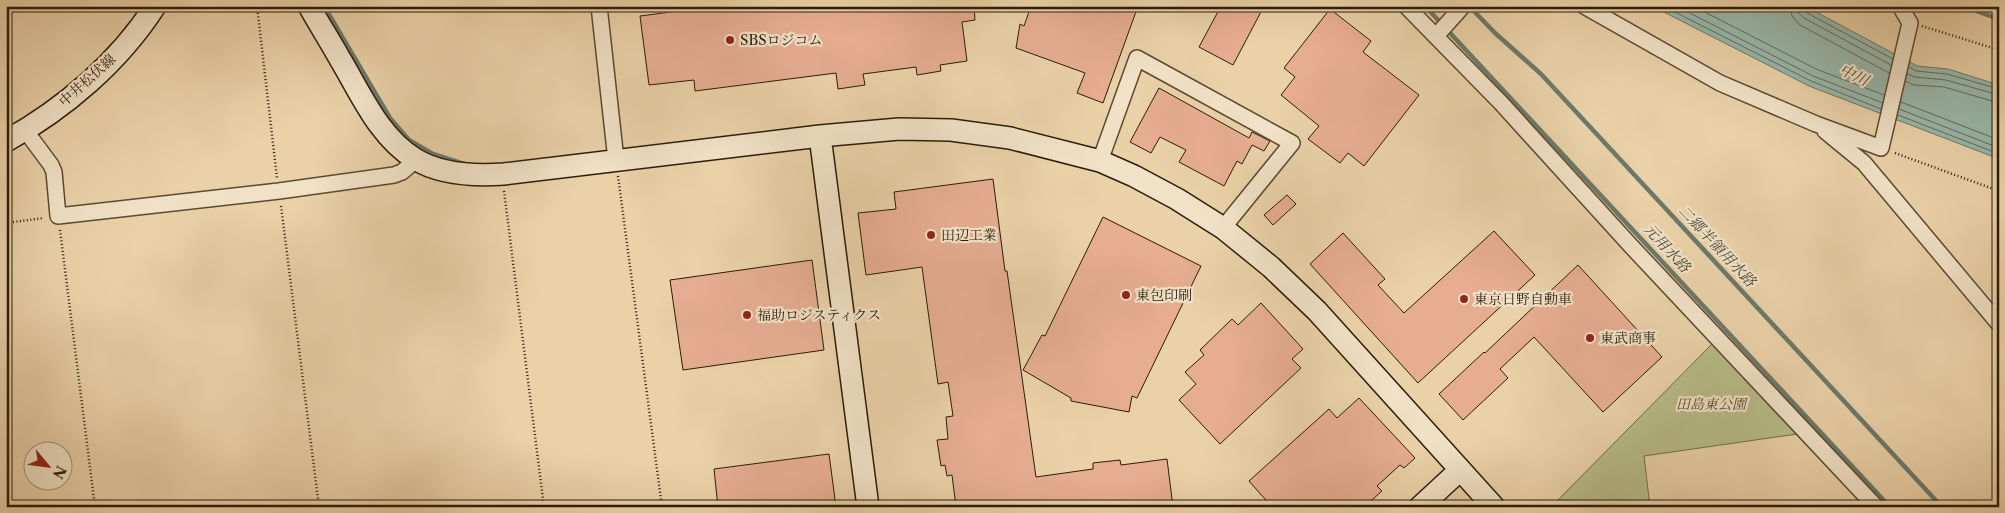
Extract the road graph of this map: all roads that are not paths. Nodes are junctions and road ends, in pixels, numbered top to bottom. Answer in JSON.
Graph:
{"nodes":[{"id":1,"x":155,"y":6,"type":"edge"},
{"id":2,"x":309,"y":6,"type":"edge"},
{"id":3,"x":599,"y":6,"type":"edge"},
{"id":4,"x":1406,"y":6,"type":"edge"},
{"id":5,"x":1463,"y":6,"type":"edge"},
{"id":6,"x":1584,"y":6,"type":"edge"},
{"id":7,"x":1900,"y":6,"type":"edge"},
{"id":8,"x":1436,"y":36,"type":"junction"},
{"id":9,"x":1816,"y":124,"type":"junction"},
{"id":10,"x":25,"y":130,"type":"junction"},
{"id":11,"x":820,"y":136,"type":"junction"},
{"id":12,"x":6,"y":141,"type":"edge"},
{"id":13,"x":416,"y":160,"type":"junction"},
{"id":14,"x":616,"y":160,"type":"junction"},
{"id":15,"x":1100,"y":161,"type":"junction"},
{"id":16,"x":1223,"y":228,"type":"junction"},
{"id":17,"x":1999,"y":324,"type":"edge"},
{"id":18,"x":1460,"y":470,"type":"junction"},
{"id":19,"x":868,"y":507,"type":"edge"},
{"id":20,"x":1420,"y":507,"type":"edge"},
{"id":21,"x":1494,"y":507,"type":"edge"},
{"id":22,"x":1876,"y":507,"type":"edge"}],
"edges":[{"from":1,"to":10,"type":"street","name":"中井松伏線"},
{"from":2,"to":13,"type":"street"},
{"from":3,"to":14,"type":"street"},
{"from":4,"to":8,"type":"street"},
{"from":5,"to":8,"type":"street"},
{"from":6,"to":9,"type":"street"},
{"from":7,"to":9,"type":"street"},
{"from":8,"to":22,"type":"street"},
{"from":9,"to":17,"type":"street"},
{"from":10,"to":12,"type":"street","name":"中井松伏線"},
{"from":10,"to":13,"type":"street"},
{"from":11,"to":14,"type":"street"},
{"from":11,"to":15,"type":"street"},
{"from":11,"to":19,"type":"street"},
{"from":13,"to":14,"type":"street"},
{"from":15,"to":16,"type":"street"},
{"from":15,"to":16,"type":"street"},
{"from":16,"to":18,"type":"street"},
{"from":18,"to":20,"type":"street"},
{"from":18,"to":21,"type":"street"}]}
